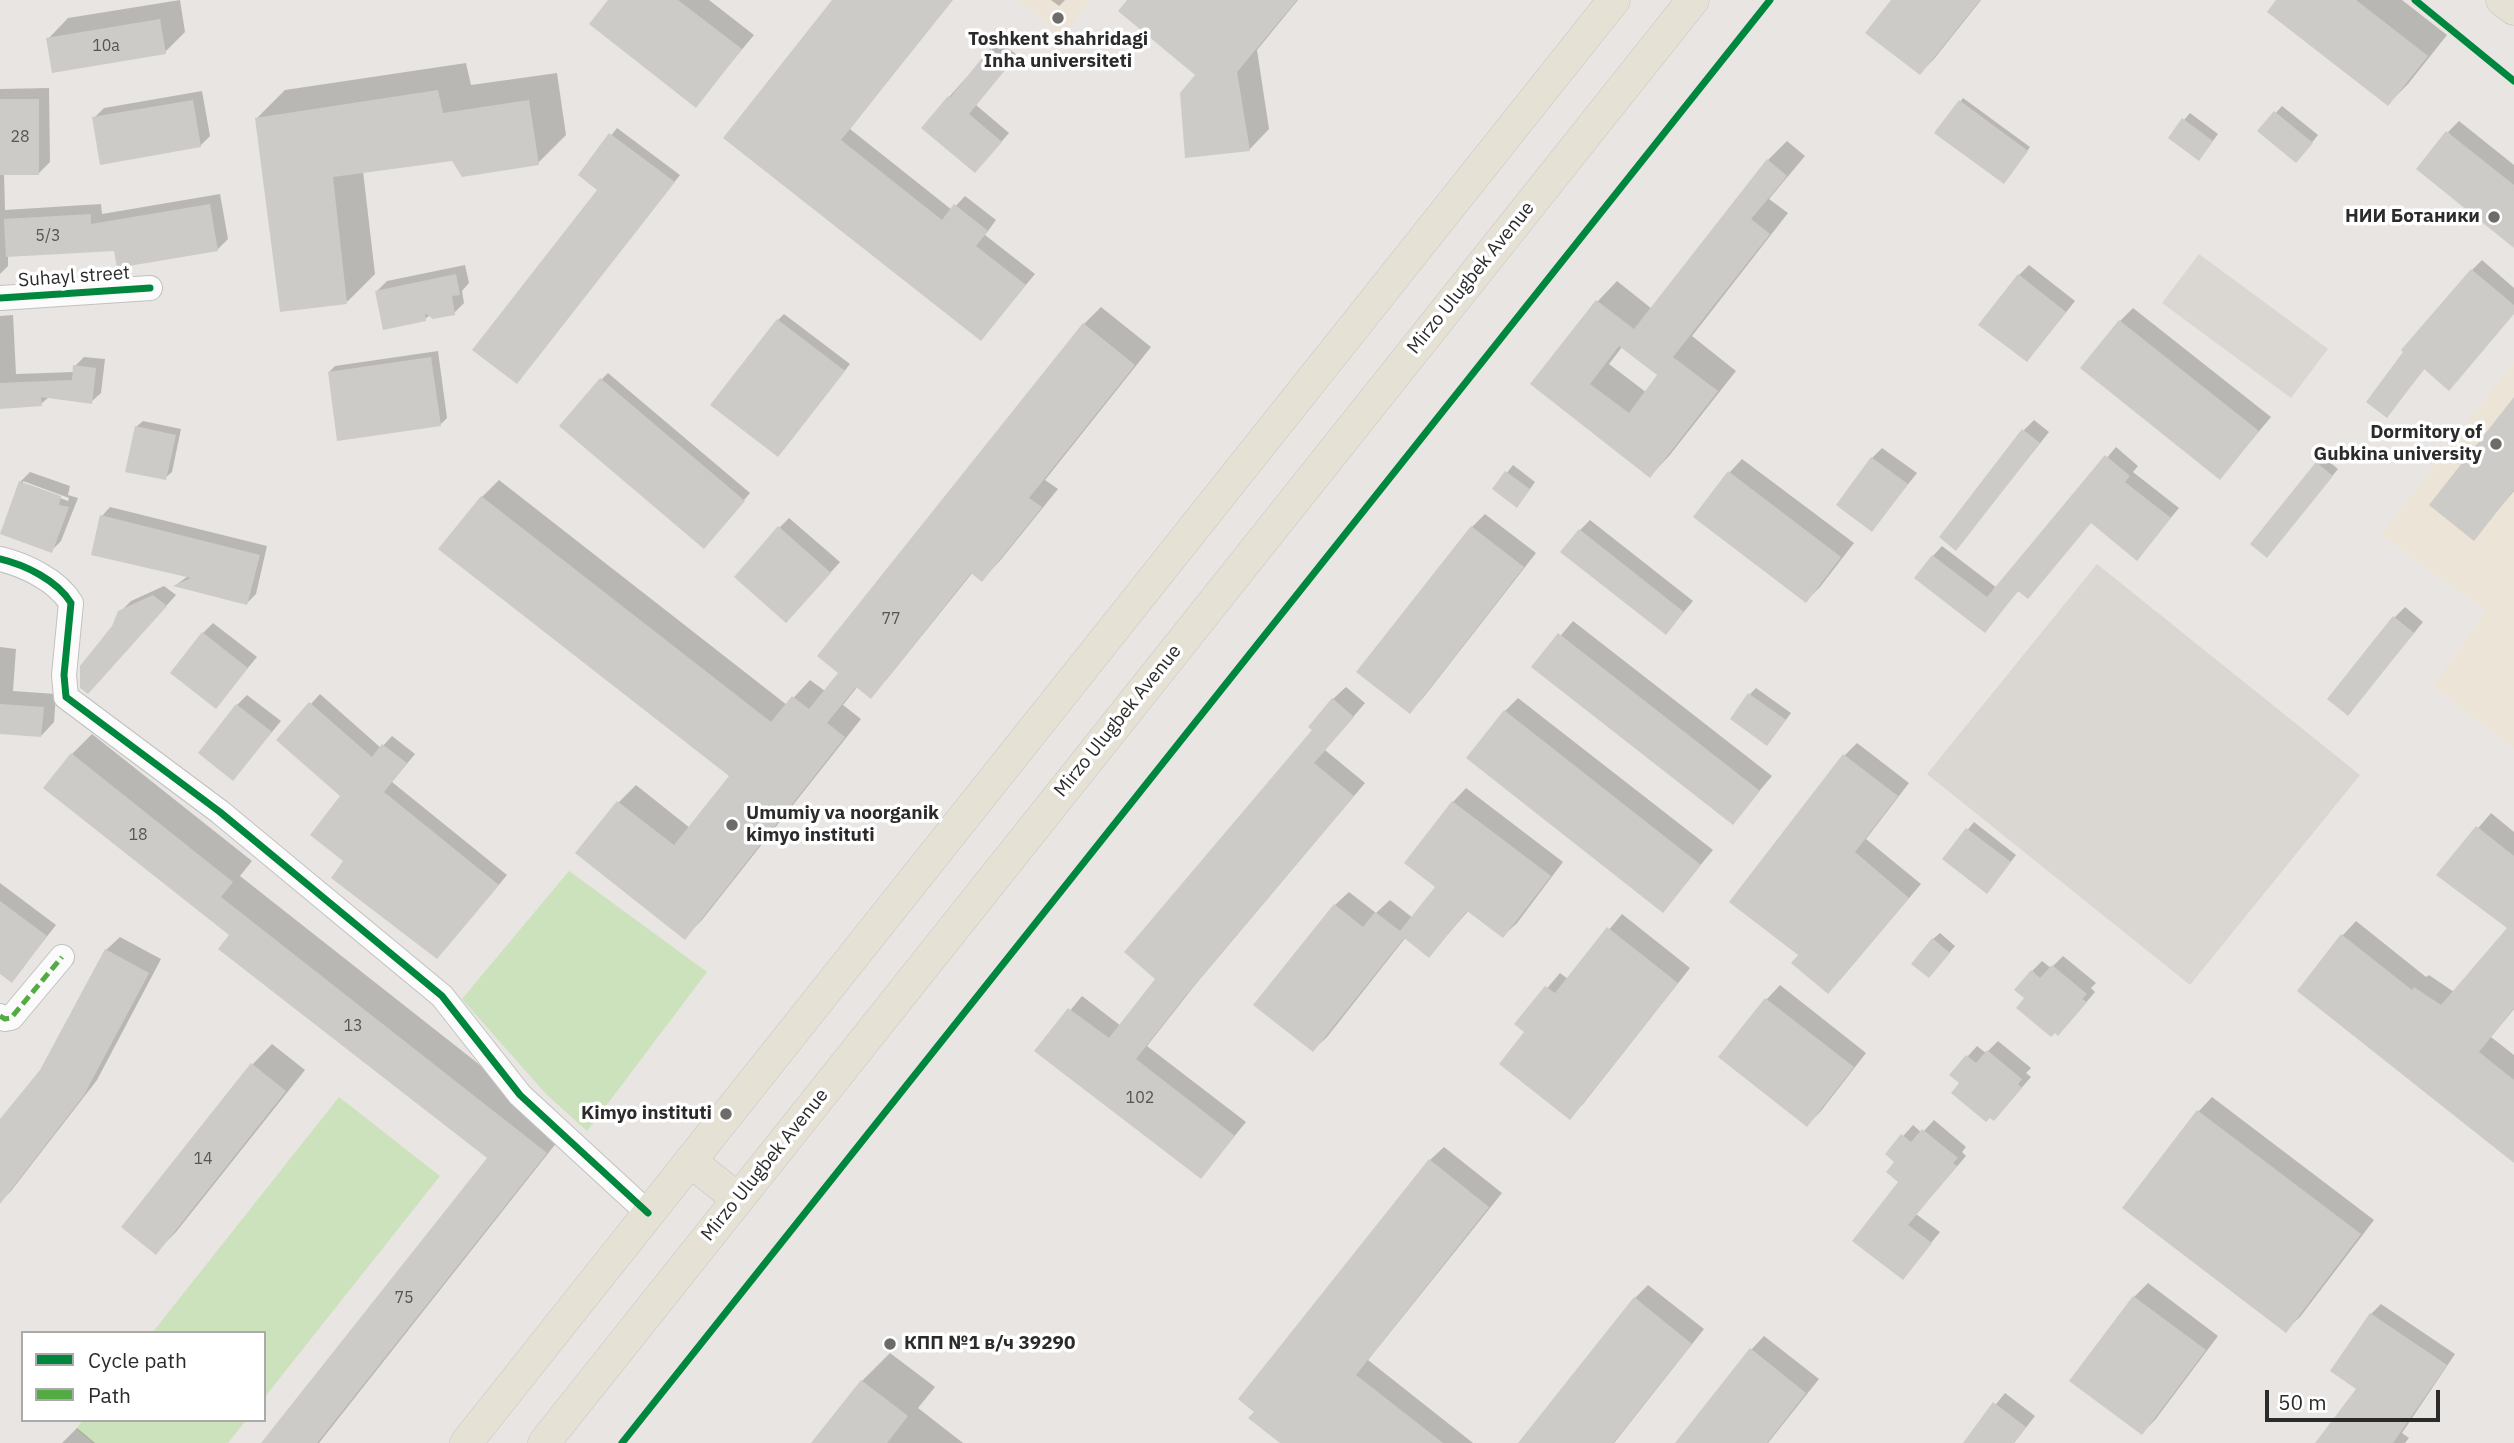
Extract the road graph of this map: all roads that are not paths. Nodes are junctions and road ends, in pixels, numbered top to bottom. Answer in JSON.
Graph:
{"nodes":[{"id":1,"x":1614,"y":0,"type":"edge"},
{"id":2,"x":1693,"y":0,"type":"edge"},
{"id":3,"x":2502,"y":0,"type":"edge"},
{"id":4,"x":2514,"y":9,"type":"edge"},
{"id":5,"x":150,"y":288,"type":"dead end"},
{"id":6,"x":0,"y":298,"type":"edge"},
{"id":7,"x":0,"y":558,"type":"edge"},
{"id":8,"x":62,"y":957,"type":"dead end"},
{"id":9,"x":0,"y":1016,"type":"edge"},
{"id":10,"x":690,"y":1161,"type":"junction"},
{"id":11,"x":738,"y":1199,"type":"junction"},
{"id":12,"x":648,"y":1213,"type":"junction"},
{"id":13,"x":466,"y":1443,"type":"edge"},
{"id":14,"x":544,"y":1443,"type":"edge"}],
"edges":[{"from":1,"to":10,"type":"main road"},
{"from":2,"to":11,"type":"main road","name":"Mirzo Ulugbek Avenue"},
{"from":3,"to":4,"type":"main road"},
{"from":5,"to":6,"type":"street","name":"Suhayl street"},
{"from":7,"to":12,"type":"street"},
{"from":8,"to":9,"type":"street"},
{"from":10,"to":11,"type":"main road"},
{"from":10,"to":12,"type":"main road"},
{"from":11,"to":14,"type":"main road","name":"Mirzo Ulugbek Avenue"},
{"from":12,"to":13,"type":"main road"}]}
